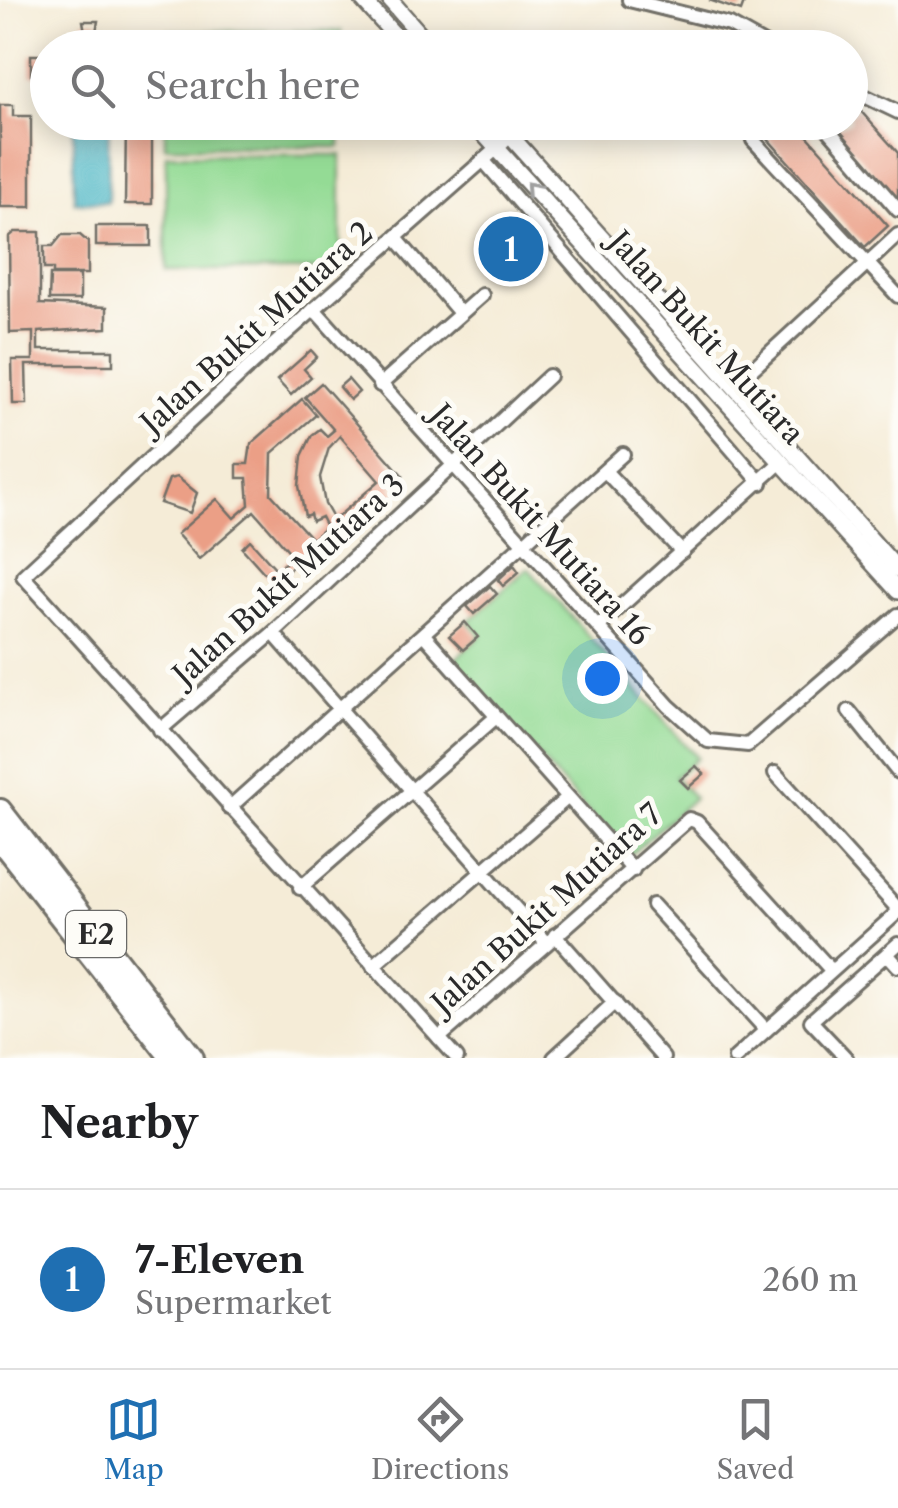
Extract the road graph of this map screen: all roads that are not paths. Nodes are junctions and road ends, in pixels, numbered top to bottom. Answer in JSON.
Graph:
{"nodes":[{"id":1,"x":363,"y":0,"type":"edge"},
{"id":2,"x":390,"y":0,"type":"edge"},
{"id":3,"x":629,"y":0,"type":"edge"},
{"id":4,"x":390,"y":30,"type":"edge"},
{"id":5,"x":416,"y":30,"type":"edge"},
{"id":6,"x":739,"y":30,"type":"edge"},
{"id":7,"x":868,"y":98,"type":"edge"},
{"id":8,"x":898,"y":112,"type":"edge"},
{"id":9,"x":489,"y":140,"type":"edge"},
{"id":10,"x":507,"y":140,"type":"edge"},
{"id":11,"x":515,"y":140,"type":"edge"},
{"id":12,"x":753,"y":140,"type":"edge"},
{"id":13,"x":838,"y":140,"type":"edge"},
{"id":14,"x":497,"y":149,"type":"junction"},
{"id":15,"x":483,"y":160,"type":"junction"},
{"id":16,"x":898,"y":210,"type":"edge"},
{"id":17,"x":898,"y":235,"type":"edge"},
{"id":18,"x":396,"y":238,"type":"junction"},
{"id":19,"x":868,"y":262,"type":"junction"},
{"id":20,"x":482,"y":295,"type":"dead end"},
{"id":21,"x":898,"y":296,"type":"edge"},
{"id":22,"x":658,"y":298,"type":"junction"},
{"id":23,"x":314,"y":309,"type":"junction"},
{"id":24,"x":645,"y":312,"type":"junction"},
{"id":25,"x":460,"y":313,"type":"junction"},
{"id":26,"x":627,"y":327,"type":"junction"},
{"id":27,"x":549,"y":376,"type":"dead end"},
{"id":28,"x":736,"y":384,"type":"junction"},
{"id":29,"x":380,"y":385,"type":"junction"},
{"id":30,"x":712,"y":386,"type":"junction"},
{"id":31,"x":737,"y":413,"type":"junction"},
{"id":32,"x":624,"y":454,"type":"dead end"},
{"id":33,"x":782,"y":462,"type":"junction"},
{"id":34,"x":452,"y":467,"type":"junction"},
{"id":35,"x":604,"y":471,"type":"junction"},
{"id":36,"x":760,"y":483,"type":"junction"},
{"id":37,"x":525,"y":545,"type":"junction"},
{"id":38,"x":682,"y":552,"type":"junction"},
{"id":39,"x":898,"y":570,"type":"edge"},
{"id":40,"x":898,"y":590,"type":"edge"},
{"id":41,"x":896,"y":622,"type":"edge"},
{"id":42,"x":600,"y":626,"type":"junction"},
{"id":43,"x":273,"y":633,"type":"junction"},
{"id":44,"x":424,"y":636,"type":"junction"},
{"id":45,"x":342,"y":710,"type":"junction"},
{"id":46,"x":849,"y":711,"type":"dead end"},
{"id":47,"x":496,"y":718,"type":"junction"},
{"id":48,"x":160,"y":730,"type":"junction"},
{"id":49,"x":898,"y":772,"type":"edge"},
{"id":50,"x":775,"y":773,"type":"dead end"},
{"id":51,"x":414,"y":792,"type":"junction"},
{"id":52,"x":567,"y":798,"type":"junction"},
{"id":53,"x":229,"y":808,"type":"junction"},
{"id":54,"x":0,"y":811,"type":"edge"},
{"id":55,"x":0,"y":838,"type":"edge"},
{"id":56,"x":633,"y":870,"type":"junction"},
{"id":57,"x":484,"y":872,"type":"junction"},
{"id":58,"x":300,"y":888,"type":"junction"},
{"id":59,"x":653,"y":905,"type":"dead end"},
{"id":60,"x":898,"y":911,"type":"edge"},
{"id":61,"x":550,"y":939,"type":"junction"},
{"id":62,"x":893,"y":949,"type":"edge"},
{"id":63,"x":373,"y":966,"type":"junction"},
{"id":64,"x":898,"y":966,"type":"edge"},
{"id":65,"x":832,"y":970,"type":"junction"},
{"id":66,"x":615,"y":1002,"type":"junction"},
{"id":67,"x":766,"y":1030,"type":"junction"},
{"id":68,"x":439,"y":1038,"type":"junction"},
{"id":69,"x":172,"y":1058,"type":"edge"},
{"id":70,"x":192,"y":1058,"type":"edge"},
{"id":71,"x":457,"y":1058,"type":"edge"},
{"id":72,"x":554,"y":1058,"type":"edge"},
{"id":73,"x":663,"y":1058,"type":"edge"},
{"id":74,"x":735,"y":1058,"type":"edge"},
{"id":75,"x":846,"y":1058,"type":"edge"}],
"edges":[{"from":1,"to":4,"type":"street"},
{"from":2,"to":5,"type":"street"},
{"from":3,"to":6,"type":"street"},
{"from":7,"to":8,"type":"street"},
{"from":9,"to":14,"type":"street","name":"Jalan Bukit Mutiara"},
{"from":10,"to":14,"type":"street","name":"Jalan Bukit Mutiara 2"},
{"from":11,"to":22,"type":"street","name":"Jalan Bukit Mutiara"},
{"from":12,"to":19,"type":"street"},
{"from":13,"to":16,"type":"street"},
{"from":14,"to":15,"type":"street","name":"Jalan Bukit Mutiara 2"},
{"from":24,"to":14,"type":"street","name":"Jalan Bukit Mutiara","one_way":true},
{"from":15,"to":18,"type":"street","name":"Jalan Bukit Mutiara 2"},
{"from":15,"to":26,"type":"street"},
{"from":17,"to":19,"type":"street"},
{"from":18,"to":23,"type":"street","name":"Jalan Bukit Mutiara 2"},
{"from":18,"to":25,"type":"street"},
{"from":19,"to":21,"type":"street"},
{"from":19,"to":28,"type":"street"},
{"from":20,"to":25,"type":"street"},
{"from":22,"to":24,"type":"street"},
{"from":22,"to":28,"type":"street","name":"Jalan Bukit Mutiara"},
{"from":23,"to":29,"type":"street","name":"Jalan Bukit Mutiara 16"},
{"from":23,"to":48,"type":"street","name":"Jalan Bukit Mutiara 2"},
{"from":24,"to":26,"type":"street"},
{"from":24,"to":30,"type":"street","name":"Jalan Bukit Mutiara"},
{"from":25,"to":29,"type":"street"},
{"from":26,"to":36,"type":"street"},
{"from":27,"to":34,"type":"street","name":"Jalan Bukit Mutiara 3"},
{"from":28,"to":30,"type":"street"},
{"from":28,"to":31,"type":"street"},
{"from":28,"to":39,"type":"street","name":"Jalan Bukit Mutiara"},
{"from":29,"to":34,"type":"street","name":"Jalan Bukit Mutiara 16"},
{"from":30,"to":31,"type":"street","name":"Jalan Bukit Mutiara"},
{"from":31,"to":33,"type":"street","name":"Jalan Bukit Mutiara"},
{"from":32,"to":35,"type":"street"},
{"from":33,"to":36,"type":"street"},
{"from":33,"to":40,"type":"street","name":"Jalan Bukit Mutiara"},
{"from":34,"to":37,"type":"street","name":"Jalan Bukit Mutiara 16"},
{"from":34,"to":43,"type":"street","name":"Jalan Bukit Mutiara 3"},
{"from":35,"to":37,"type":"street"},
{"from":35,"to":38,"type":"street"},
{"from":36,"to":38,"type":"street"},
{"from":37,"to":42,"type":"street","name":"Jalan Bukit Mutiara 16"},
{"from":37,"to":44,"type":"street"},
{"from":38,"to":42,"type":"street"},
{"from":41,"to":42,"type":"street","name":"Jalan Bukit Mutiara 16"},
{"from":43,"to":45,"type":"street"},
{"from":43,"to":48,"type":"street","name":"Jalan Bukit Mutiara 3"},
{"from":44,"to":45,"type":"street"},
{"from":44,"to":47,"type":"street"},
{"from":45,"to":51,"type":"street"},
{"from":45,"to":53,"type":"street"},
{"from":46,"to":49,"type":"street"},
{"from":47,"to":51,"type":"street"},
{"from":47,"to":52,"type":"street"},
{"from":48,"to":53,"type":"street"},
{"from":50,"to":60,"type":"street"},
{"from":51,"to":57,"type":"street"},
{"from":51,"to":58,"type":"street"},
{"from":52,"to":56,"type":"street"},
{"from":52,"to":57,"type":"street"},
{"from":53,"to":58,"type":"street"},
{"from":54,"to":70,"type":"highway","number":"E2"},
{"from":55,"to":69,"type":"highway","number":"E2"},
{"from":56,"to":61,"type":"street","name":"Jalan Bukit Mutiara 7"},
{"from":56,"to":65,"type":"street","name":"Jalan Bukit Mutiara 7"},
{"from":57,"to":61,"type":"street"},
{"from":57,"to":63,"type":"street"},
{"from":58,"to":63,"type":"street"},
{"from":59,"to":67,"type":"street"},
{"from":60,"to":65,"type":"street"},
{"from":61,"to":66,"type":"street"},
{"from":61,"to":68,"type":"street","name":"Jalan Bukit Mutiara 7"},
{"from":62,"to":64,"type":"street"},
{"from":62,"to":75,"type":"street"},
{"from":63,"to":68,"type":"street"},
{"from":65,"to":67,"type":"street"},
{"from":66,"to":72,"type":"street"},
{"from":66,"to":73,"type":"street"},
{"from":67,"to":74,"type":"street"},
{"from":68,"to":71,"type":"street"}]}
